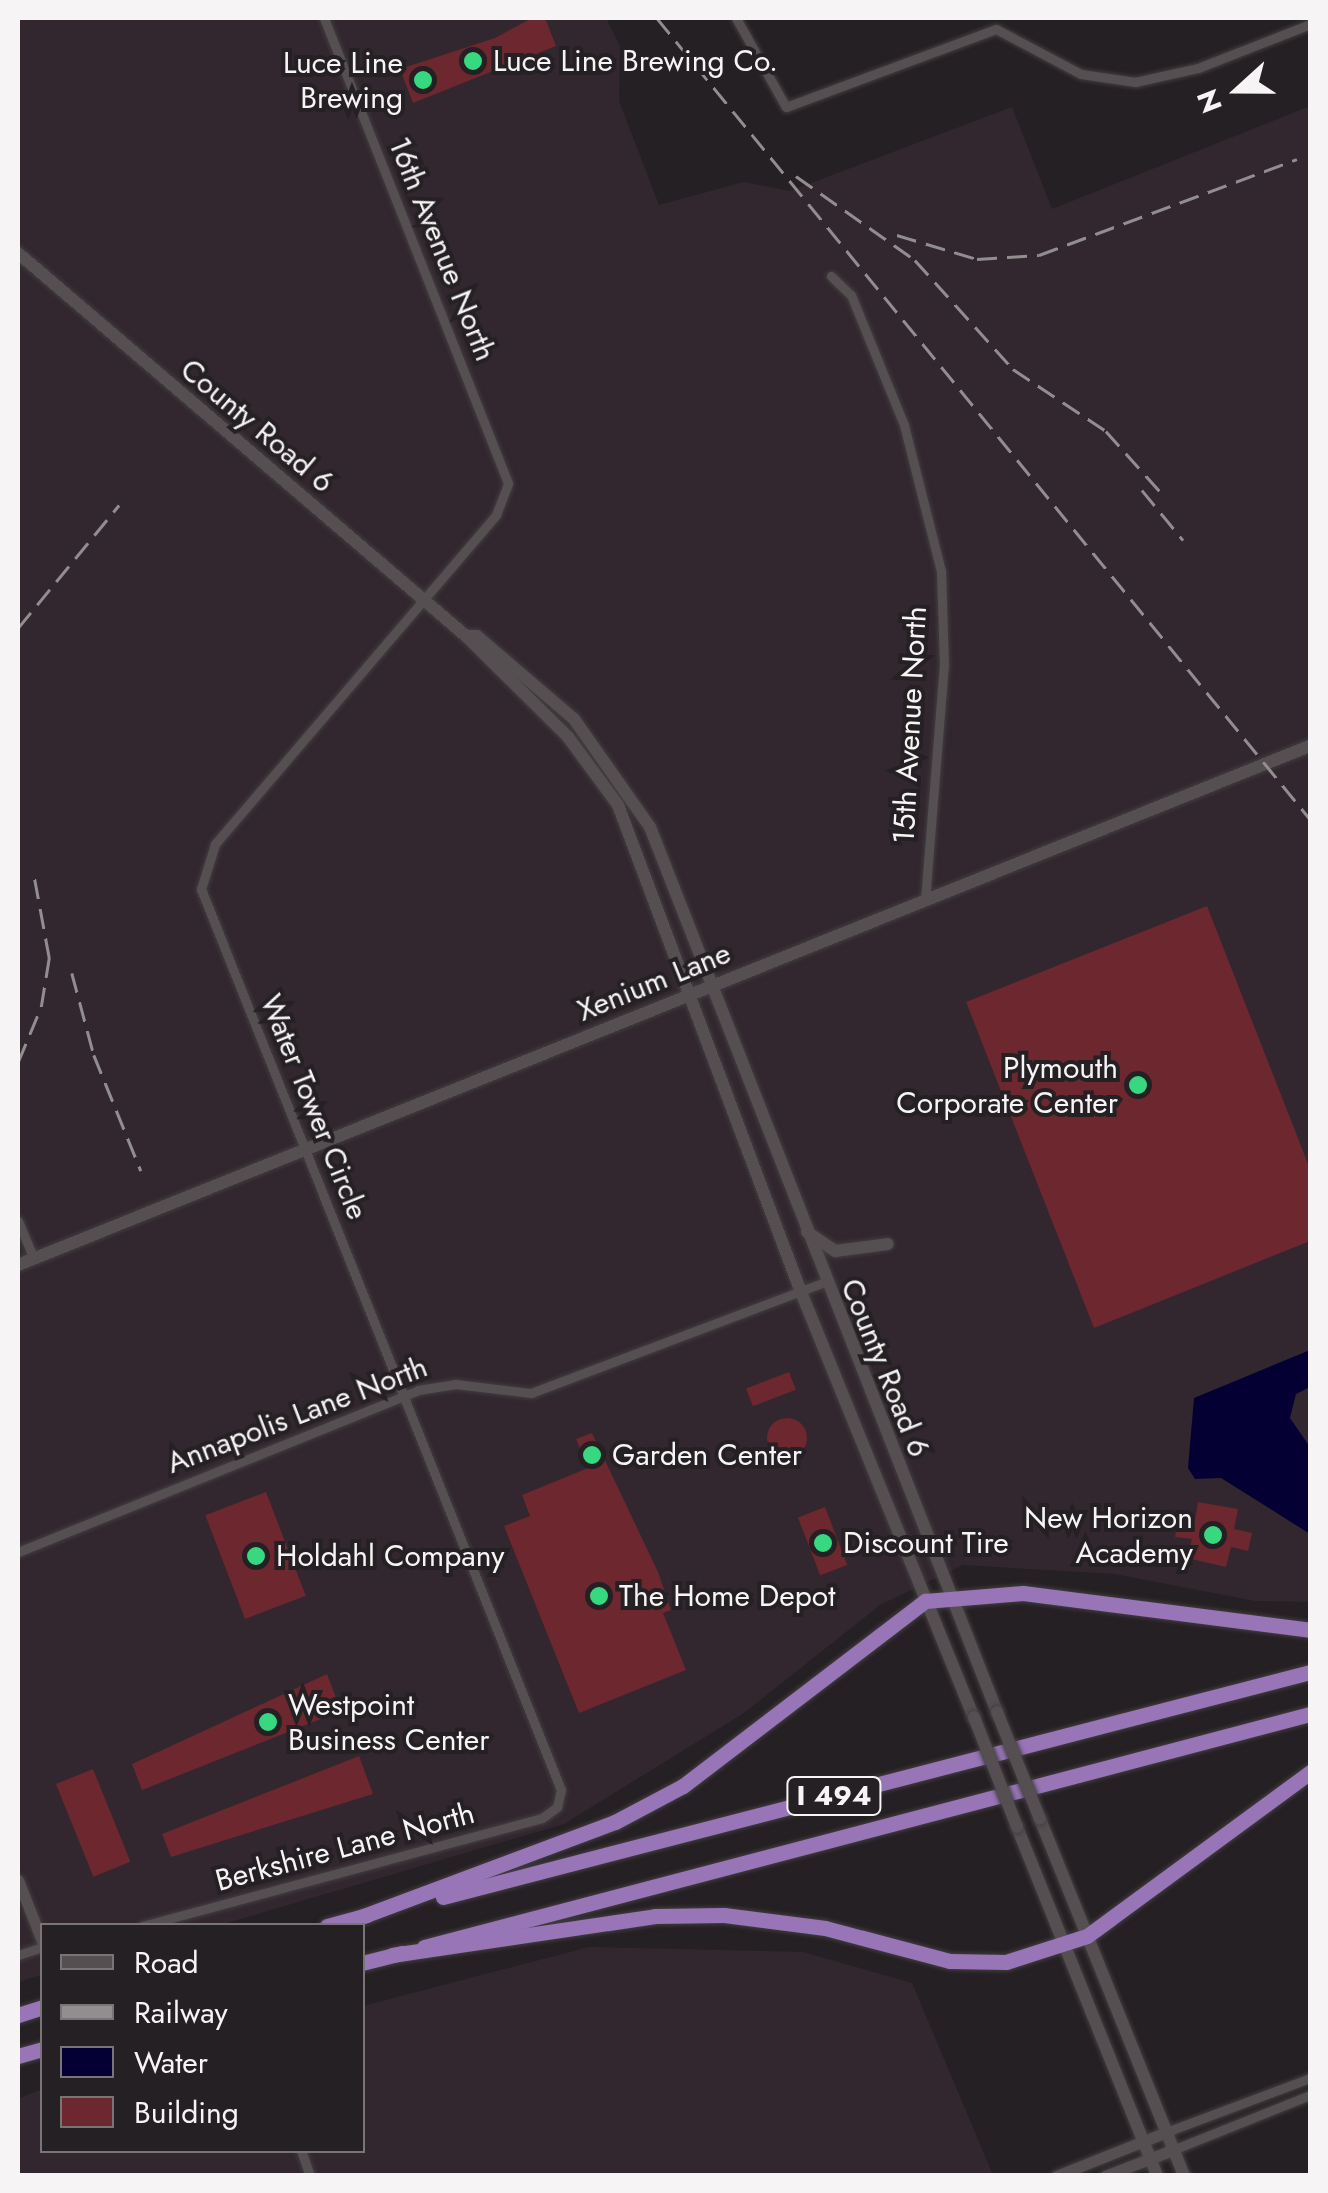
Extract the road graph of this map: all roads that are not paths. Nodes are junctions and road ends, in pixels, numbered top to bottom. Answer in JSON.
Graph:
{"nodes":[{"id":1,"x":324,"y":18,"type":"edge"},
{"id":2,"x":736,"y":18,"type":"edge"},
{"id":3,"x":1310,"y":24,"type":"edge"},
{"id":4,"x":18,"y":253,"type":"edge"},
{"id":5,"x":832,"y":276,"type":"dead end"},
{"id":6,"x":506,"y":499,"type":"joint"},
{"id":7,"x":423,"y":601,"type":"junction"},
{"id":8,"x":466,"y":636,"type":"junction"},
{"id":9,"x":1310,"y":746,"type":"edge"},
{"id":10,"x":924,"y":899,"type":"junction"},
{"id":11,"x":712,"y":985,"type":"junction"},
{"id":12,"x":694,"y":992,"type":"junction"},
{"id":13,"x":305,"y":1150,"type":"junction"},
{"id":14,"x":18,"y":1221,"type":"edge"},
{"id":15,"x":804,"y":1229,"type":"junction"},
{"id":16,"x":888,"y":1244,"type":"dead end"},
{"id":17,"x":34,"y":1259,"type":"junction"},
{"id":18,"x":18,"y":1266,"type":"edge"},
{"id":19,"x":824,"y":1282,"type":"junction"},
{"id":20,"x":801,"y":1292,"type":"junction"},
{"id":21,"x":404,"y":1396,"type":"junction"},
{"id":22,"x":18,"y":1552,"type":"edge"},
{"id":23,"x":949,"y":1596,"type":"junction"},
{"id":24,"x":925,"y":1601,"type":"junction"},
{"id":25,"x":1310,"y":1630,"type":"edge"},
{"id":26,"x":1310,"y":1672,"type":"edge"},
{"id":27,"x":1310,"y":1714,"type":"edge"},
{"id":28,"x":1310,"y":1772,"type":"edge"},
{"id":29,"x":557,"y":1807,"type":"joint"},
{"id":30,"x":18,"y":1880,"type":"edge"},
{"id":31,"x":358,"y":1918,"type":"junction"},
{"id":32,"x":153,"y":1923,"type":"edge"},
{"id":33,"x":339,"y":1923,"type":"edge"},
{"id":34,"x":1087,"y":1936,"type":"junction"},
{"id":35,"x":40,"y":1939,"type":"edge"},
{"id":36,"x":1063,"y":1947,"type":"junction"},
{"id":37,"x":392,"y":1955,"type":"junction"},
{"id":38,"x":365,"y":1962,"type":"edge"},
{"id":39,"x":1310,"y":2078,"type":"edge"},
{"id":40,"x":1310,"y":2095,"type":"edge"},
{"id":41,"x":1169,"y":2131,"type":"junction"},
{"id":42,"x":1143,"y":2140,"type":"junction"},
{"id":43,"x":1175,"y":2149,"type":"junction"},
{"id":44,"x":1150,"y":2158,"type":"junction"},
{"id":45,"x":1056,"y":2176,"type":"edge"},
{"id":46,"x":1105,"y":2176,"type":"edge"},
{"id":47,"x":1157,"y":2176,"type":"edge"},
{"id":48,"x":1184,"y":2176,"type":"edge"}],
"edges":[{"from":1,"to":6,"type":"street","name":"16th Avenue North"},
{"from":2,"to":3,"type":"street"},
{"from":4,"to":7,"type":"main road","name":"County Road 6"},
{"from":5,"to":10,"type":"street","name":"15th Avenue North"},
{"from":6,"to":7,"type":"street","name":"Water Tower Circle"},
{"from":7,"to":8,"type":"main road","name":"County Road 6"},
{"from":7,"to":13,"type":"street","name":"Water Tower Circle"},
{"from":8,"to":11,"type":"main road","name":"County Road 6"},
{"from":8,"to":12,"type":"main road","name":"County Road 6"},
{"from":9,"to":10,"type":"main road","name":"Xenium Lane"},
{"from":10,"to":11,"type":"main road","name":"Xenium Lane"},
{"from":11,"to":12,"type":"main road","name":"Xenium Lane"},
{"from":11,"to":15,"type":"main road","name":"County Road 6"},
{"from":12,"to":13,"type":"main road","name":"Xenium Lane"},
{"from":12,"to":20,"type":"main road","name":"County Road 6"},
{"from":13,"to":17,"type":"main road","name":"Xenium Lane"},
{"from":13,"to":21,"type":"street","name":"Water Tower Circle"},
{"from":14,"to":17,"type":"street"},
{"from":15,"to":16,"type":"main road"},
{"from":15,"to":19,"type":"main road","name":"County Road 6"},
{"from":17,"to":18,"type":"main road","name":"Xenium Lane"},
{"from":19,"to":20,"type":"street","name":"Annapolis Lane North"},
{"from":19,"to":23,"type":"main road","name":"County Road 6"},
{"from":20,"to":21,"type":"street","name":"Annapolis Lane North"},
{"from":20,"to":24,"type":"main road","name":"County Road 6"},
{"from":21,"to":22,"type":"street","name":"Annapolis Lane North"},
{"from":21,"to":29,"type":"street","name":"Water Tower Circle"},
{"from":23,"to":24,"type":"highway"},
{"from":23,"to":25,"type":"highway"},
{"from":23,"to":34,"type":"main road","name":"County Road 6","bridge":true},
{"from":24,"to":31,"type":"highway"},
{"from":24,"to":36,"type":"main road","name":"County Road 6","bridge":true},
{"from":26,"to":31,"type":"highway","number":"I 494"},
{"from":27,"to":37,"type":"highway","number":"I 494"},
{"from":28,"to":34,"type":"highway"},
{"from":29,"to":32,"type":"street","name":"Berkshire Lane North"},
{"from":30,"to":35,"type":"street"},
{"from":31,"to":33,"type":"highway","number":"I 494"},
{"from":34,"to":36,"type":"highway"},
{"from":34,"to":41,"type":"main road","name":"County Road 6"},
{"from":36,"to":37,"type":"highway"},
{"from":36,"to":42,"type":"main road","name":"County Road 6"},
{"from":37,"to":38,"type":"highway","number":"I 494"},
{"from":39,"to":41,"type":"street"},
{"from":40,"to":43,"type":"street"},
{"from":41,"to":42,"type":"street"},
{"from":41,"to":43,"type":"main road","name":"County Road 6"},
{"from":42,"to":44,"type":"main road","name":"County Road 6"},
{"from":42,"to":45,"type":"street"},
{"from":43,"to":44,"type":"street"},
{"from":43,"to":48,"type":"main road","name":"County Road 6"},
{"from":44,"to":46,"type":"street"},
{"from":44,"to":47,"type":"main road","name":"County Road 6"}]}
